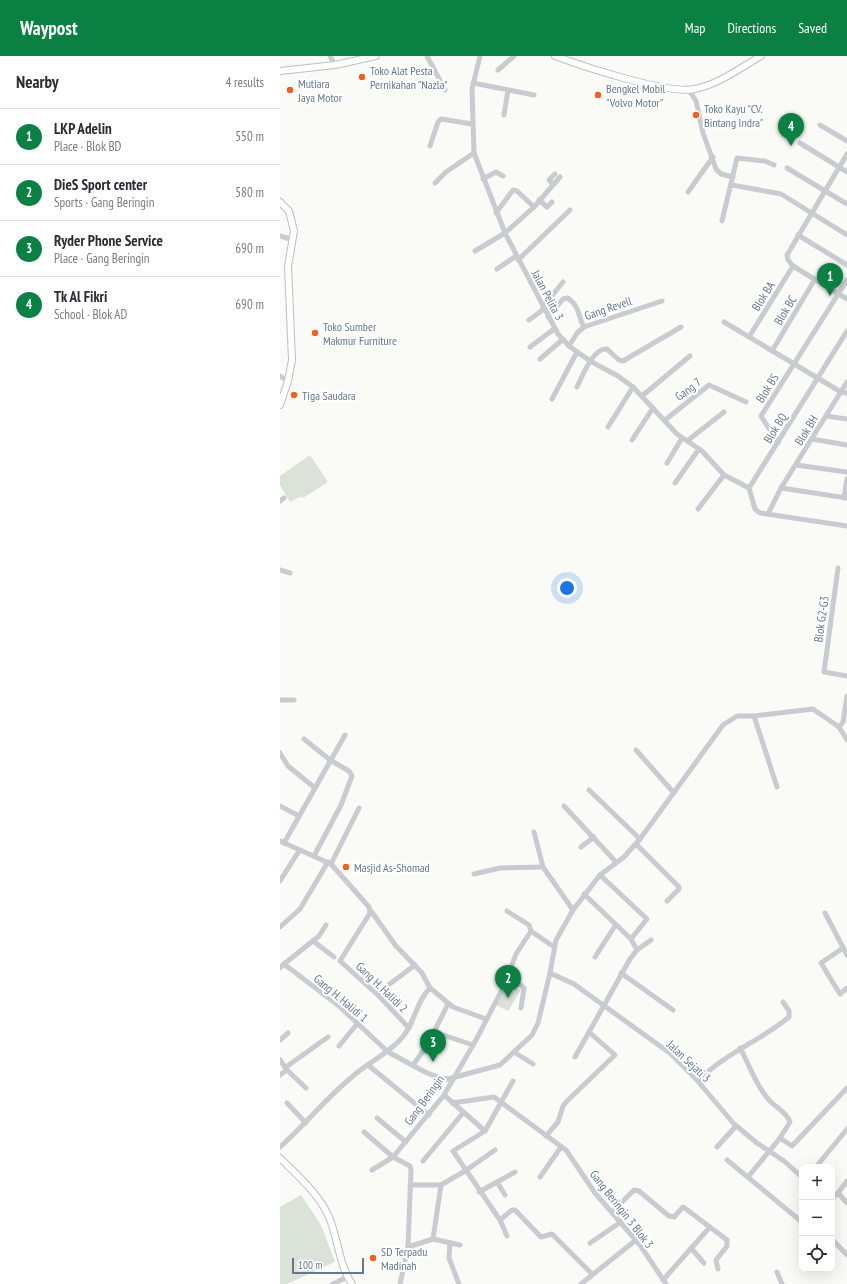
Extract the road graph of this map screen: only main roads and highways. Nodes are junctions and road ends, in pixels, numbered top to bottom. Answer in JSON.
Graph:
{"nodes":[{"id":1,"x":376,"y":56,"type":"edge"},
{"id":2,"x":555,"y":56,"type":"edge"},
{"id":3,"x":761,"y":56,"type":"edge"},
{"id":4,"x":280,"y":71,"type":"edge"},
{"id":5,"x":280,"y":202,"type":"edge"},
{"id":6,"x":280,"y":404,"type":"edge"},
{"id":7,"x":280,"y":1158,"type":"edge"},
{"id":8,"x":352,"y":1284,"type":"edge"}],
"edges":[{"from":1,"to":4,"type":"main road"},
{"from":2,"to":3,"type":"main road"},
{"from":5,"to":6,"type":"main road"},
{"from":7,"to":8,"type":"main road"}]}
